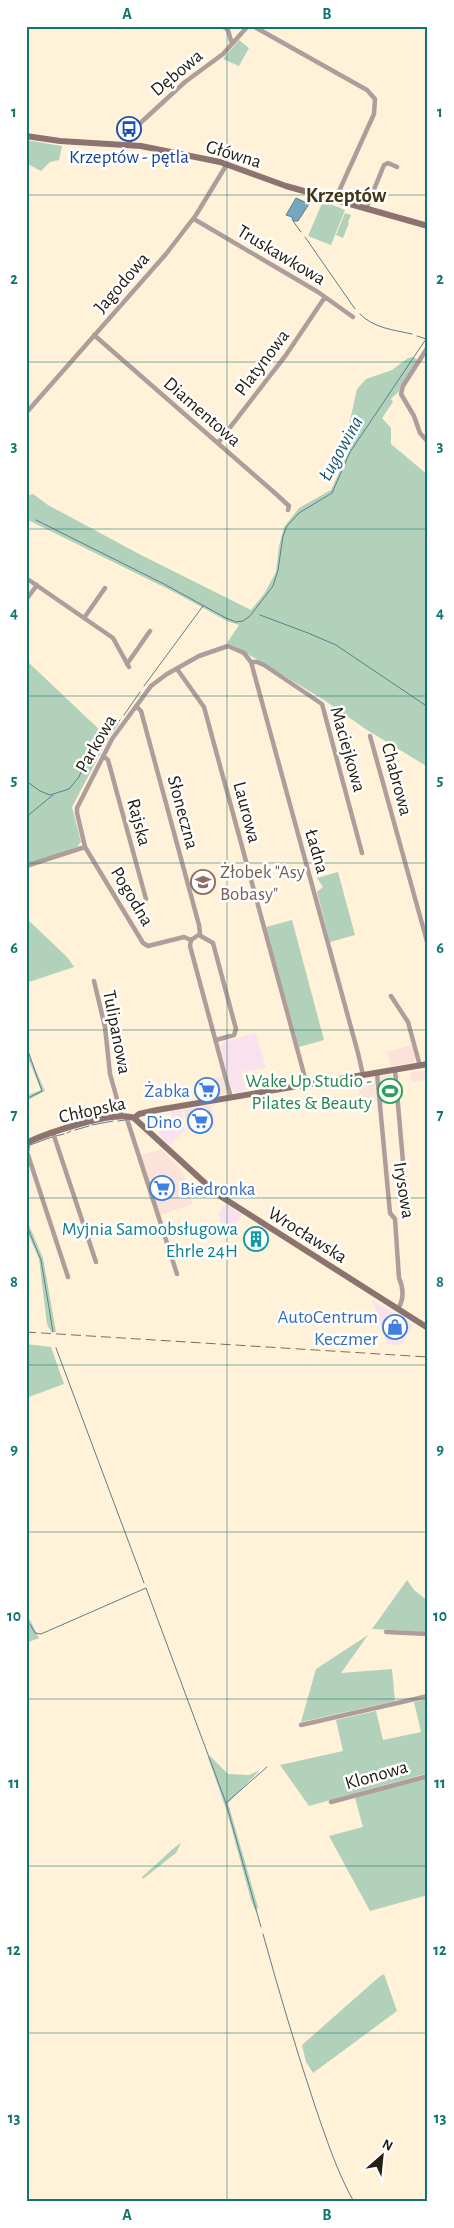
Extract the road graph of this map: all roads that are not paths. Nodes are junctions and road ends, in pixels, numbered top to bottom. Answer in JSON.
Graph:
{"nodes":[{"id":1,"x":222,"y":26,"type":"edge"},
{"id":2,"x":248,"y":26,"type":"edge"},
{"id":3,"x":253,"y":26,"type":"edge"},
{"id":4,"x":232,"y":44,"type":"junction"},
{"id":5,"x":26,"y":136,"type":"edge"},
{"id":6,"x":130,"y":144,"type":"junction"},
{"id":7,"x":227,"y":164,"type":"junction"},
{"id":8,"x":397,"y":167,"type":"dead end"},
{"id":9,"x":335,"y":200,"type":"junction"},
{"id":10,"x":366,"y":209,"type":"junction"},
{"id":11,"x":194,"y":219,"type":"junction"},
{"id":12,"x":428,"y":226,"type":"edge"},
{"id":13,"x":325,"y":297,"type":"junction"},
{"id":14,"x":353,"y":317,"type":"dead end"},
{"id":15,"x":94,"y":335,"type":"junction"},
{"id":16,"x":428,"y":347,"type":"edge"},
{"id":17,"x":26,"y":413,"type":"edge"},
{"id":18,"x":428,"y":442,"type":"edge"},
{"id":19,"x":218,"y":443,"type":"junction"},
{"id":20,"x":288,"y":510,"type":"dead end"},
{"id":21,"x":26,"y":578,"type":"edge"},
{"id":22,"x":37,"y":585,"type":"junction"},
{"id":23,"x":105,"y":588,"type":"dead end"},
{"id":24,"x":26,"y":600,"type":"edge"},
{"id":25,"x":84,"y":618,"type":"junction"},
{"id":26,"x":150,"y":631,"type":"dead end"},
{"id":27,"x":251,"y":662,"type":"junction"},
{"id":28,"x":177,"y":668,"type":"junction"},
{"id":29,"x":136,"y":706,"type":"junction"},
{"id":30,"x":370,"y":736,"type":"dead end"},
{"id":31,"x":103,"y":756,"type":"junction"},
{"id":32,"x":85,"y":847,"type":"junction"},
{"id":33,"x":362,"y":853,"type":"dead end"},
{"id":34,"x":26,"y":866,"type":"edge"},
{"id":35,"x":146,"y":899,"type":"dead end"},
{"id":36,"x":199,"y":935,"type":"junction"},
{"id":37,"x":191,"y":940,"type":"junction"},
{"id":38,"x":428,"y":945,"type":"edge"},
{"id":39,"x":94,"y":981,"type":"dead end"},
{"id":40,"x":392,"y":996,"type":"dead end"},
{"id":41,"x":216,"y":1040,"type":"junction"},
{"id":42,"x":428,"y":1064,"type":"edge"},
{"id":43,"x":420,"y":1066,"type":"junction"},
{"id":44,"x":395,"y":1070,"type":"junction"},
{"id":45,"x":377,"y":1073,"type":"junction"},
{"id":46,"x":363,"y":1076,"type":"junction"},
{"id":47,"x":307,"y":1085,"type":"junction"},
{"id":48,"x":231,"y":1098,"type":"junction"},
{"id":49,"x":124,"y":1117,"type":"junction"},
{"id":50,"x":134,"y":1118,"type":"junction"},
{"id":51,"x":53,"y":1133,"type":"junction"},
{"id":52,"x":27,"y":1142,"type":"edge"},
{"id":53,"x":405,"y":1185,"type":"dead end"},
{"id":54,"x":96,"y":1262,"type":"dead end"},
{"id":55,"x":177,"y":1274,"type":"dead end"},
{"id":56,"x":68,"y":1276,"type":"dead end"},
{"id":57,"x":398,"y":1309,"type":"junction"},
{"id":58,"x":428,"y":1328,"type":"edge"},
{"id":59,"x":386,"y":1632,"type":"dead end"},
{"id":60,"x":428,"y":1634,"type":"edge"},
{"id":61,"x":428,"y":1696,"type":"edge"},
{"id":62,"x":301,"y":1725,"type":"dead end"},
{"id":63,"x":428,"y":1776,"type":"edge"},
{"id":64,"x":331,"y":1802,"type":"dead end"}],
"edges":[{"from":1,"to":4,"type":"street"},
{"from":2,"to":4,"type":"street","name":"Dębowa"},
{"from":3,"to":9,"type":"street"},
{"from":4,"to":6,"type":"street","name":"Dębowa"},
{"from":5,"to":6,"type":"street","name":"Główna"},
{"from":6,"to":7,"type":"street","name":"Główna"},
{"from":7,"to":9,"type":"street","name":"Główna"},
{"from":7,"to":11,"type":"street","name":"Jagodowa"},
{"from":8,"to":10,"type":"street"},
{"from":9,"to":10,"type":"street","name":"Główna"},
{"from":10,"to":12,"type":"street","name":"Główna"},
{"from":11,"to":13,"type":"street","name":"Truskawkowa"},
{"from":11,"to":15,"type":"street","name":"Jagodowa"},
{"from":13,"to":14,"type":"street","name":"Truskawkowa"},
{"from":13,"to":19,"type":"street","name":"Platynowa"},
{"from":15,"to":17,"type":"street","name":"Jagodowa"},
{"from":15,"to":19,"type":"street","name":"Diamentowa"},
{"from":16,"to":18,"type":"street"},
{"from":19,"to":20,"type":"street","name":"Diamentowa"},
{"from":21,"to":22,"type":"street"},
{"from":22,"to":24,"type":"street"},
{"from":22,"to":25,"type":"street"},
{"from":23,"to":25,"type":"street"},
{"from":25,"to":26,"type":"street"},
{"from":27,"to":28,"type":"street","name":"Parkowa"},
{"from":27,"to":33,"type":"street","name":"Maciejkowa"},
{"from":27,"to":46,"type":"street","name":"Ładna"},
{"from":28,"to":29,"type":"street","name":"Parkowa"},
{"from":28,"to":47,"type":"street","name":"Laurowa"},
{"from":29,"to":31,"type":"street","name":"Parkowa"},
{"from":29,"to":36,"type":"street","name":"Słoneczna"},
{"from":30,"to":38,"type":"street","name":"Chabrowa"},
{"from":31,"to":32,"type":"street","name":"Parkowa"},
{"from":31,"to":35,"type":"street","name":"Rajska"},
{"from":32,"to":34,"type":"street"},
{"from":32,"to":37,"type":"street","name":"Pogodna"},
{"from":36,"to":37,"type":"street"},
{"from":36,"to":41,"type":"street"},
{"from":37,"to":41,"type":"street"},
{"from":39,"to":49,"type":"street","name":"Tulipanowa"},
{"from":40,"to":43,"type":"street"},
{"from":41,"to":48,"type":"street"},
{"from":42,"to":43,"type":"street","name":"Chłopska"},
{"from":43,"to":44,"type":"street","name":"Chłopska"},
{"from":44,"to":45,"type":"street","name":"Chłopska"},
{"from":44,"to":53,"type":"street"},
{"from":45,"to":46,"type":"street","name":"Chłopska"},
{"from":45,"to":57,"type":"street","name":"Irysowa"},
{"from":46,"to":47,"type":"street","name":"Chłopska"},
{"from":47,"to":48,"type":"street","name":"Chłopska"},
{"from":48,"to":50,"type":"street","name":"Chłopska"},
{"from":49,"to":50,"type":"street","name":"Chłopska"},
{"from":49,"to":51,"type":"street","name":"Chłopska"},
{"from":49,"to":55,"type":"street","name":"Tulipanowa"},
{"from":50,"to":57,"type":"street","name":"Wrocławska"},
{"from":51,"to":52,"type":"street","name":"Chłopska"},
{"from":51,"to":54,"type":"street"},
{"from":52,"to":56,"type":"street","name":"Chłopska"},
{"from":57,"to":58,"type":"street","name":"Wrocławska"},
{"from":59,"to":60,"type":"street"},
{"from":61,"to":62,"type":"street"},
{"from":63,"to":64,"type":"street","name":"Klonowa"}]}
